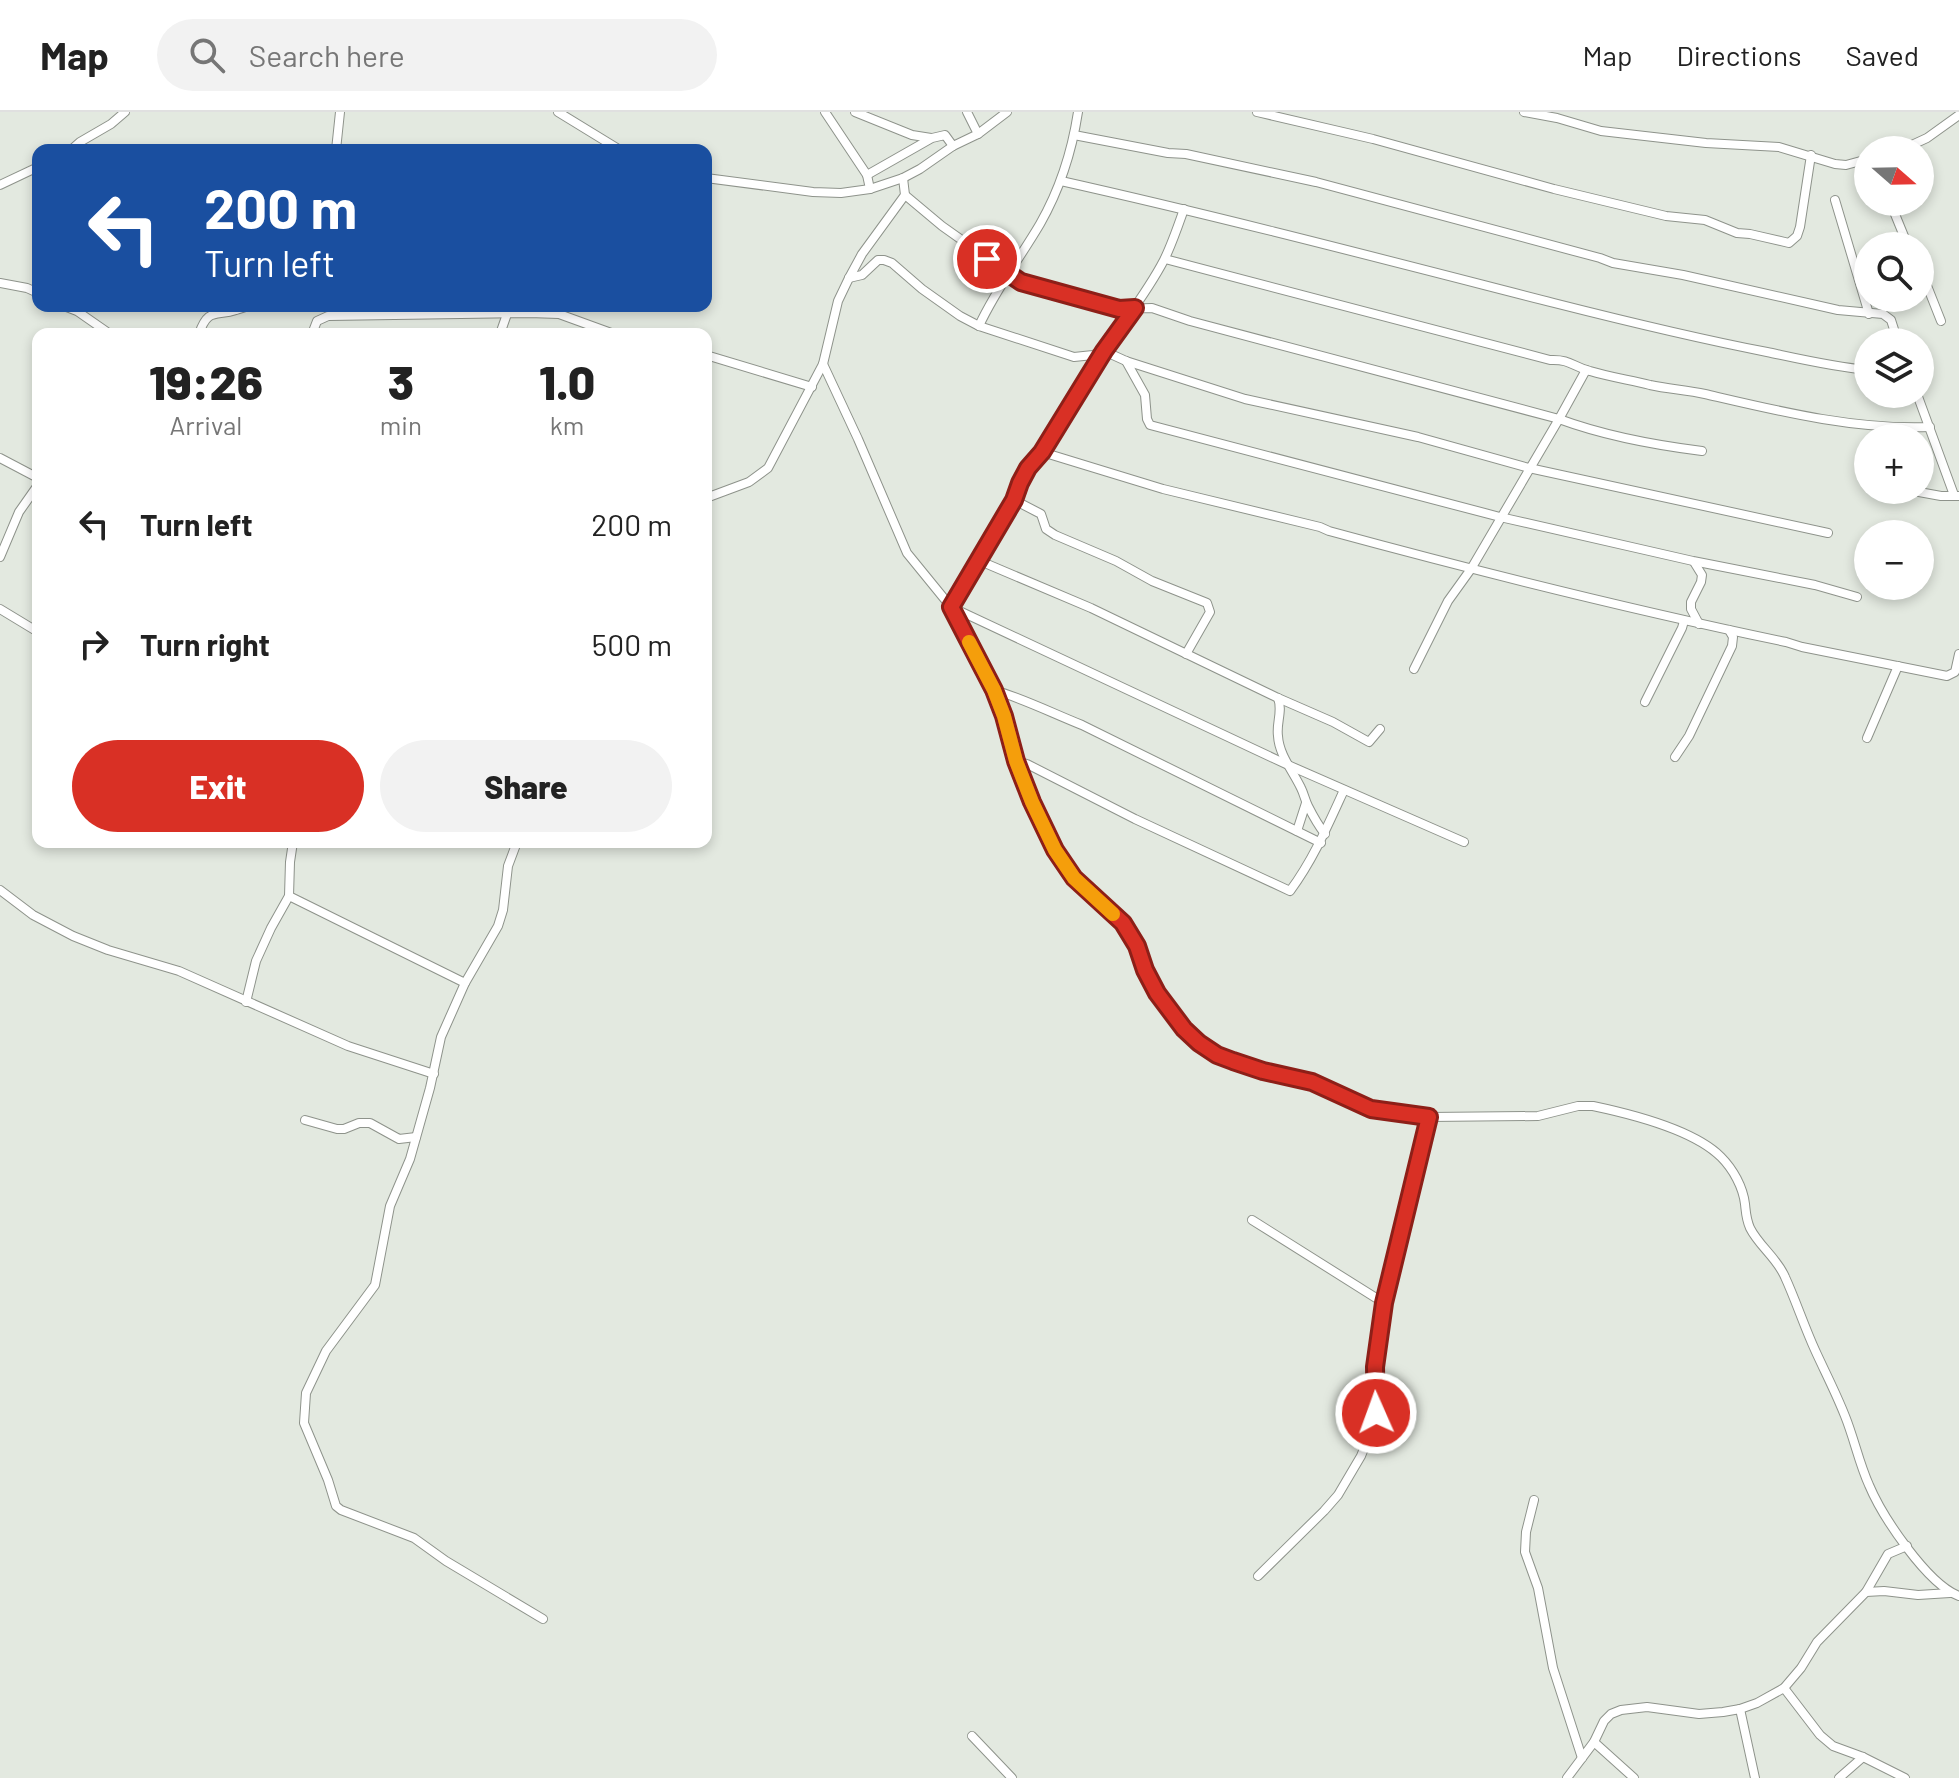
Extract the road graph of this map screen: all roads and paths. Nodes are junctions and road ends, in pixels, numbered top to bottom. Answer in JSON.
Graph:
{"nodes":[{"id":1,"x":125,"y":112,"type":"edge"},
{"id":2,"x":340,"y":112,"type":"edge"},
{"id":3,"x":558,"y":112,"type":"edge"},
{"id":4,"x":825,"y":112,"type":"edge"},
{"id":5,"x":855,"y":112,"type":"edge"},
{"id":6,"x":967,"y":112,"type":"edge"},
{"id":7,"x":1007,"y":112,"type":"edge"},
{"id":8,"x":1078,"y":112,"type":"edge"},
{"id":9,"x":1257,"y":112,"type":"edge"},
{"id":10,"x":1524,"y":112,"type":"edge"},
{"id":11,"x":1959,"y":115,"type":"edge"},
{"id":12,"x":978,"y":134,"type":"junction"},
{"id":13,"x":1074,"y":135,"type":"junction"},
{"id":14,"x":1930,"y":136,"type":"edge"},
{"id":15,"x":932,"y":138,"type":"junction"},
{"id":16,"x":78,"y":144,"type":"edge"},
{"id":17,"x":337,"y":144,"type":"edge"},
{"id":18,"x":610,"y":144,"type":"edge"},
{"id":19,"x":953,"y":146,"type":"junction"},
{"id":20,"x":1811,"y":155,"type":"junction"},
{"id":21,"x":1854,"y":163,"type":"edge"},
{"id":22,"x":32,"y":170,"type":"edge"},
{"id":23,"x":867,"y":175,"type":"junction"},
{"id":24,"x":903,"y":178,"type":"junction"},
{"id":25,"x":712,"y":179,"type":"edge"},
{"id":26,"x":1061,"y":181,"type":"junction"},
{"id":27,"x":0,"y":185,"type":"edge"},
{"id":28,"x":870,"y":189,"type":"junction"},
{"id":29,"x":905,"y":195,"type":"junction"},
{"id":30,"x":1835,"y":200,"type":"dead end"},
{"id":31,"x":1184,"y":209,"type":"junction"},
{"id":32,"x":1165,"y":259,"type":"junction"},
{"id":33,"x":1007,"y":274,"type":"junction"},
{"id":34,"x":849,"y":278,"type":"junction"},
{"id":35,"x":0,"y":283,"type":"edge"},
{"id":36,"x":32,"y":290,"type":"edge"},
{"id":37,"x":1934,"y":303,"type":"edge"},
{"id":38,"x":1135,"y":308,"type":"junction"},
{"id":39,"x":77,"y":312,"type":"edge"},
{"id":40,"x":221,"y":312,"type":"edge"},
{"id":41,"x":507,"y":314,"type":"junction"},
{"id":42,"x":1869,"y":314,"type":"junction"},
{"id":43,"x":1941,"y":321,"type":"dead end"},
{"id":44,"x":979,"y":326,"type":"junction"},
{"id":45,"x":101,"y":328,"type":"edge"},
{"id":46,"x":202,"y":328,"type":"edge"},
{"id":47,"x":314,"y":328,"type":"edge"},
{"id":48,"x":502,"y":328,"type":"edge"},
{"id":49,"x":597,"y":328,"type":"edge"},
{"id":50,"x":1894,"y":328,"type":"edge"},
{"id":51,"x":1104,"y":351,"type":"junction"},
{"id":52,"x":712,"y":357,"type":"edge"},
{"id":53,"x":1126,"y":361,"type":"junction"},
{"id":54,"x":823,"y":364,"type":"junction"},
{"id":55,"x":1854,"y":368,"type":"edge"},
{"id":56,"x":1586,"y":370,"type":"junction"},
{"id":57,"x":812,"y":387,"type":"junction"},
{"id":58,"x":1559,"y":419,"type":"junction"},
{"id":59,"x":1870,"y":424,"type":"edge"},
{"id":60,"x":1934,"y":437,"type":"edge"},
{"id":61,"x":1702,"y":451,"type":"dead end"},
{"id":62,"x":1042,"y":452,"type":"junction"},
{"id":63,"x":0,"y":458,"type":"edge"},
{"id":64,"x":1529,"y":468,"type":"junction"},
{"id":65,"x":32,"y":475,"type":"edge"},
{"id":66,"x":32,"y":494,"type":"edge"},
{"id":67,"x":1934,"y":495,"type":"edge"},
{"id":68,"x":1956,"y":495,"type":"edge"},
{"id":69,"x":712,"y":496,"type":"edge"},
{"id":70,"x":1014,"y":500,"type":"junction"},
{"id":71,"x":1500,"y":517,"type":"junction"},
{"id":72,"x":1828,"y":533,"type":"dead end"},
{"id":73,"x":0,"y":557,"type":"edge"},
{"id":74,"x":980,"y":561,"type":"junction"},
{"id":75,"x":1693,"y":561,"type":"junction"},
{"id":76,"x":1471,"y":569,"type":"junction"},
{"id":77,"x":1854,"y":596,"type":"edge"},
{"id":78,"x":951,"y":607,"type":"junction"},
{"id":79,"x":0,"y":609,"type":"edge"},
{"id":80,"x":1684,"y":621,"type":"junction"},
{"id":81,"x":1699,"y":624,"type":"junction"},
{"id":82,"x":32,"y":628,"type":"edge"},
{"id":83,"x":1729,"y":630,"type":"junction"},
{"id":84,"x":1186,"y":654,"type":"junction"},
{"id":85,"x":1959,"y":654,"type":"edge"},
{"id":86,"x":1898,"y":666,"type":"junction"},
{"id":87,"x":1414,"y":669,"type":"dead end"},
{"id":88,"x":994,"y":690,"type":"junction"},
{"id":89,"x":1278,"y":698,"type":"junction"},
{"id":90,"x":1645,"y":702,"type":"dead end"},
{"id":91,"x":1380,"y":729,"type":"dead end"},
{"id":92,"x":1867,"y":738,"type":"dead end"},
{"id":93,"x":1675,"y":757,"type":"dead end"},
{"id":94,"x":1016,"y":761,"type":"junction"},
{"id":95,"x":1288,"y":765,"type":"junction"},
{"id":96,"x":1344,"y":790,"type":"junction"},
{"id":97,"x":1306,"y":802,"type":"junction"},
{"id":98,"x":1297,"y":831,"type":"junction"},
{"id":99,"x":1323,"y":838,"type":"junction"},
{"id":100,"x":1464,"y":842,"type":"dead end"},
{"id":101,"x":292,"y":848,"type":"edge"},
{"id":102,"x":515,"y":848,"type":"edge"},
{"id":103,"x":0,"y":890,"type":"edge"},
{"id":104,"x":289,"y":896,"type":"junction"},
{"id":105,"x":465,"y":983,"type":"junction"},
{"id":106,"x":246,"y":1002,"type":"junction"},
{"id":107,"x":434,"y":1074,"type":"junction"},
{"id":108,"x":1429,"y":1117,"type":"junction"},
{"id":109,"x":305,"y":1120,"type":"dead end"},
{"id":110,"x":416,"y":1137,"type":"junction"},
{"id":111,"x":1252,"y":1220,"type":"dead end"},
{"id":112,"x":1384,"y":1303,"type":"junction"},
{"id":113,"x":1534,"y":1500,"type":"dead end"},
{"id":114,"x":1907,"y":1546,"type":"junction"},
{"id":115,"x":1258,"y":1576,"type":"dead end"},
{"id":116,"x":1866,"y":1592,"type":"junction"},
{"id":117,"x":1955,"y":1594,"type":"edge"},
{"id":118,"x":543,"y":1619,"type":"dead end"},
{"id":119,"x":1784,"y":1688,"type":"junction"},
{"id":120,"x":1740,"y":1709,"type":"junction"},
{"id":121,"x":972,"y":1736,"type":"dead end"},
{"id":122,"x":1594,"y":1742,"type":"junction"},
{"id":123,"x":1863,"y":1757,"type":"junction"},
{"id":124,"x":1582,"y":1758,"type":"junction"},
{"id":125,"x":1012,"y":1778,"type":"edge"},
{"id":126,"x":1567,"y":1778,"type":"edge"},
{"id":127,"x":1634,"y":1778,"type":"edge"},
{"id":128,"x":1755,"y":1778,"type":"edge"},
{"id":129,"x":1839,"y":1778,"type":"edge"},
{"id":130,"x":1905,"y":1778,"type":"edge"}],
"edges":[{"from":1,"to":16,"type":"street"},
{"from":2,"to":17,"type":"street"},
{"from":3,"to":18,"type":"street"},
{"from":4,"to":23,"type":"street"},
{"from":5,"to":15,"type":"street"},
{"from":6,"to":12,"type":"street"},
{"from":7,"to":12,"type":"street"},
{"from":8,"to":13,"type":"street"},
{"from":9,"to":20,"type":"street"},
{"from":10,"to":20,"type":"street"},
{"from":11,"to":14,"type":"street"},
{"from":12,"to":19,"type":"street"},
{"from":13,"to":26,"type":"street"},
{"from":13,"to":42,"type":"street"},
{"from":15,"to":19,"type":"street"},
{"from":15,"to":23,"type":"street"},
{"from":19,"to":24,"type":"street"},
{"from":20,"to":21,"type":"street"},
{"from":22,"to":27,"type":"street"},
{"from":23,"to":28,"type":"street"},
{"from":24,"to":28,"type":"street"},
{"from":24,"to":29,"type":"street"},
{"from":25,"to":28,"type":"street"},
{"from":26,"to":31,"type":"street"},
{"from":26,"to":33,"type":"street"},
{"from":29,"to":33,"type":"street"},
{"from":29,"to":34,"type":"street"},
{"from":30,"to":42,"type":"street"},
{"from":31,"to":32,"type":"street"},
{"from":31,"to":55,"type":"street"},
{"from":32,"to":38,"type":"street"},
{"from":32,"to":56,"type":"street"},
{"from":33,"to":38,"type":"street"},
{"from":33,"to":44,"type":"street"},
{"from":34,"to":44,"type":"street"},
{"from":34,"to":54,"type":"street"},
{"from":35,"to":36,"type":"street"},
{"from":37,"to":43,"type":"street"},
{"from":38,"to":51,"type":"street"},
{"from":38,"to":58,"type":"street"},
{"from":39,"to":45,"type":"street"},
{"from":40,"to":46,"type":"street"},
{"from":41,"to":47,"type":"street"},
{"from":41,"to":48,"type":"street"},
{"from":41,"to":49,"type":"street"},
{"from":42,"to":50,"type":"street"},
{"from":44,"to":51,"type":"street"},
{"from":51,"to":53,"type":"street"},
{"from":51,"to":62,"type":"street"},
{"from":52,"to":57,"type":"street"},
{"from":53,"to":64,"type":"street"},
{"from":53,"to":71,"type":"street"},
{"from":54,"to":57,"type":"street"},
{"from":54,"to":78,"type":"street"},
{"from":56,"to":58,"type":"street"},
{"from":56,"to":59,"type":"street"},
{"from":57,"to":69,"type":"street"},
{"from":58,"to":61,"type":"street"},
{"from":58,"to":64,"type":"street"},
{"from":60,"to":68,"type":"street"},
{"from":62,"to":70,"type":"street"},
{"from":62,"to":76,"type":"street"},
{"from":63,"to":65,"type":"street"},
{"from":64,"to":71,"type":"street"},
{"from":64,"to":72,"type":"street"},
{"from":66,"to":73,"type":"street"},
{"from":67,"to":68,"type":"street"},
{"from":70,"to":74,"type":"street"},
{"from":70,"to":84,"type":"street"},
{"from":71,"to":75,"type":"street"},
{"from":71,"to":76,"type":"street"},
{"from":74,"to":78,"type":"street"},
{"from":74,"to":84,"type":"street"},
{"from":75,"to":77,"type":"street"},
{"from":75,"to":81,"type":"street"},
{"from":76,"to":80,"type":"street"},
{"from":76,"to":87,"type":"street"},
{"from":78,"to":88,"type":"street"},
{"from":78,"to":95,"type":"street"},
{"from":79,"to":82,"type":"street"},
{"from":80,"to":81,"type":"street"},
{"from":80,"to":90,"type":"street"},
{"from":81,"to":83,"type":"street"},
{"from":83,"to":86,"type":"street"},
{"from":83,"to":93,"type":"street"},
{"from":84,"to":89,"type":"street"},
{"from":85,"to":86,"type":"street"},
{"from":86,"to":92,"type":"street"},
{"from":88,"to":94,"type":"street"},
{"from":88,"to":98,"type":"street"},
{"from":89,"to":91,"type":"street"},
{"from":89,"to":95,"type":"street"},
{"from":94,"to":99,"type":"street"},
{"from":94,"to":108,"type":"street"},
{"from":95,"to":96,"type":"street"},
{"from":95,"to":97,"type":"street"},
{"from":96,"to":99,"type":"street"},
{"from":96,"to":100,"type":"street"},
{"from":97,"to":98,"type":"street"},
{"from":97,"to":99,"type":"street"},
{"from":98,"to":99,"type":"street"},
{"from":101,"to":104,"type":"street"},
{"from":102,"to":105,"type":"street"},
{"from":103,"to":106,"type":"street"},
{"from":104,"to":105,"type":"street"},
{"from":104,"to":106,"type":"street"},
{"from":105,"to":107,"type":"street"},
{"from":106,"to":107,"type":"street"},
{"from":107,"to":110,"type":"street"},
{"from":108,"to":112,"type":"street"},
{"from":108,"to":114,"type":"street"},
{"from":109,"to":110,"type":"street"},
{"from":110,"to":118,"type":"street"},
{"from":111,"to":112,"type":"street"},
{"from":112,"to":115,"type":"street"},
{"from":113,"to":124,"type":"street"},
{"from":114,"to":116,"type":"street"},
{"from":114,"to":117,"type":"street"},
{"from":116,"to":117,"type":"street"},
{"from":116,"to":119,"type":"street"},
{"from":119,"to":120,"type":"street"},
{"from":119,"to":123,"type":"street"},
{"from":120,"to":122,"type":"street"},
{"from":120,"to":128,"type":"street"},
{"from":121,"to":125,"type":"street"},
{"from":122,"to":124,"type":"street"},
{"from":122,"to":127,"type":"street"},
{"from":123,"to":129,"type":"street"},
{"from":123,"to":130,"type":"street"},
{"from":124,"to":126,"type":"street"}]}
